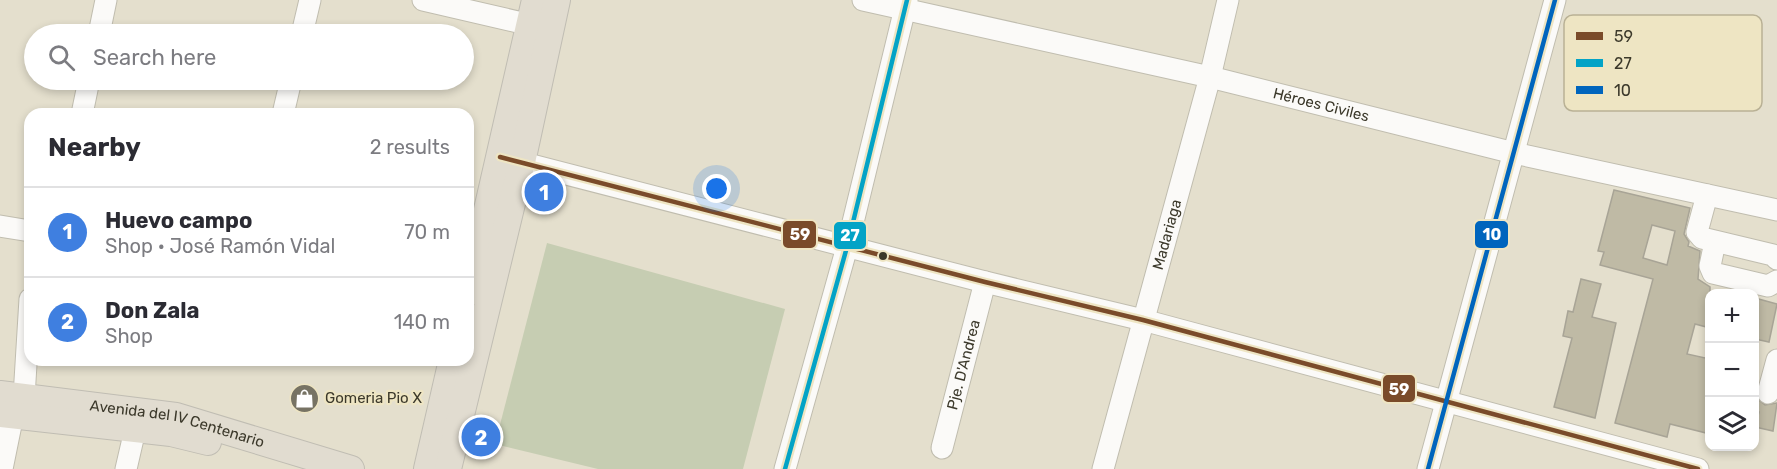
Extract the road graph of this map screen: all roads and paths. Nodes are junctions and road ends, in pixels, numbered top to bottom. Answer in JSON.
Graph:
{"nodes":[{"id":1,"x":106,"y":0,"type":"edge"},
{"id":2,"x":310,"y":0,"type":"edge"},
{"id":3,"x":423,"y":0,"type":"edge"},
{"id":4,"x":557,"y":0,"type":"edge"},
{"id":5,"x":863,"y":0,"type":"edge"},
{"id":6,"x":1228,"y":0,"type":"edge"},
{"id":7,"x":1555,"y":0,"type":"edge"},
{"id":8,"x":905,"y":5,"type":"edge"},
{"id":9,"x":539,"y":18,"type":"edge"},
{"id":10,"x":101,"y":24,"type":"edge"},
{"id":11,"x":304,"y":24,"type":"edge"},
{"id":12,"x":1210,"y":77,"type":"junction"},
{"id":13,"x":88,"y":90,"type":"edge"},
{"id":14,"x":289,"y":90,"type":"edge"},
{"id":15,"x":83,"y":108,"type":"edge"},
{"id":16,"x":284,"y":108,"type":"edge"},
{"id":17,"x":1514,"y":153,"type":"junction"},
{"id":18,"x":511,"y":159,"type":"junction"},
{"id":19,"x":1707,"y":195,"type":"junction"},
{"id":20,"x":1777,"y":210,"type":"edge"},
{"id":21,"x":0,"y":226,"type":"edge"},
{"id":22,"x":24,"y":230,"type":"edge"},
{"id":23,"x":1715,"y":242,"type":"junction"},
{"id":24,"x":847,"y":247,"type":"junction"},
{"id":25,"x":1777,"y":259,"type":"edge"},
{"id":26,"x":474,"y":274,"type":"edge"},
{"id":27,"x":1777,"y":281,"type":"edge"},
{"id":28,"x":985,"y":282,"type":"junction"},
{"id":29,"x":1143,"y":320,"type":"junction"},
{"id":30,"x":24,"y":329,"type":"edge"},
{"id":31,"x":474,"y":341,"type":"edge"},
{"id":32,"x":1777,"y":360,"type":"edge"},
{"id":33,"x":451,"y":366,"type":"edge"},
{"id":34,"x":469,"y":366,"type":"edge"},
{"id":35,"x":1768,"y":393,"type":"dead end"},
{"id":36,"x":1445,"y":401,"type":"junction"},
{"id":37,"x":9,"y":405,"type":"edge"},
{"id":38,"x":135,"y":430,"type":"junction"},
{"id":39,"x":942,"y":448,"type":"dead end"},
{"id":40,"x":2,"y":469,"type":"edge"},
{"id":41,"x":126,"y":469,"type":"edge"},
{"id":42,"x":293,"y":469,"type":"edge"},
{"id":43,"x":351,"y":469,"type":"edge"},
{"id":44,"x":427,"y":469,"type":"edge"},
{"id":45,"x":448,"y":469,"type":"edge"},
{"id":46,"x":785,"y":469,"type":"edge"},
{"id":47,"x":1103,"y":469,"type":"edge"},
{"id":48,"x":1428,"y":469,"type":"edge"},
{"id":49,"x":1698,"y":469,"type":"edge"}],
"edges":[{"from":1,"to":10,"type":"street"},
{"from":2,"to":11,"type":"street"},
{"from":3,"to":9,"type":"street"},
{"from":4,"to":9,"type":"main road"},
{"from":5,"to":8,"type":"street","name":"Héroes Civiles"},
{"from":6,"to":12,"type":"street","name":"Madariaga"},
{"from":7,"to":17,"type":"street"},
{"from":8,"to":12,"type":"street","name":"Héroes Civiles"},
{"from":8,"to":24,"type":"street"},
{"from":9,"to":18,"type":"main road"},
{"from":12,"to":17,"type":"street","name":"Héroes Civiles"},
{"from":12,"to":29,"type":"street","name":"Madariaga"},
{"from":13,"to":15,"type":"street"},
{"from":14,"to":16,"type":"street"},
{"from":17,"to":19,"type":"street","name":"Héroes Civiles"},
{"from":17,"to":36,"type":"street"},
{"from":18,"to":24,"type":"street"},
{"from":18,"to":26,"type":"main road"},
{"from":18,"to":31,"type":"main road"},
{"from":19,"to":20,"type":"street","name":"Héroes Civiles"},
{"from":19,"to":23,"type":"street"},
{"from":21,"to":22,"type":"street"},
{"from":23,"to":25,"type":"street"},
{"from":23,"to":27,"type":"street"},
{"from":24,"to":28,"type":"street"},
{"from":24,"to":46,"type":"street"},
{"from":28,"to":29,"type":"street"},
{"from":28,"to":39,"type":"street","name":"Pje. D'Andrea"},
{"from":29,"to":36,"type":"street"},
{"from":29,"to":47,"type":"street","name":"Madariaga"},
{"from":30,"to":37,"type":"street"},
{"from":32,"to":35,"type":"street"},
{"from":33,"to":44,"type":"main road"},
{"from":34,"to":45,"type":"main road"},
{"from":36,"to":48,"type":"street"},
{"from":36,"to":49,"type":"street"},
{"from":37,"to":38,"type":"main road","name":"Avenida del IV Centenario"},
{"from":37,"to":40,"type":"street"},
{"from":37,"to":43,"type":"main road","name":"Avenida del IV Centenario"},
{"from":38,"to":41,"type":"street"},
{"from":38,"to":42,"type":"main road","name":"Avenida del IV Centenario"}]}
